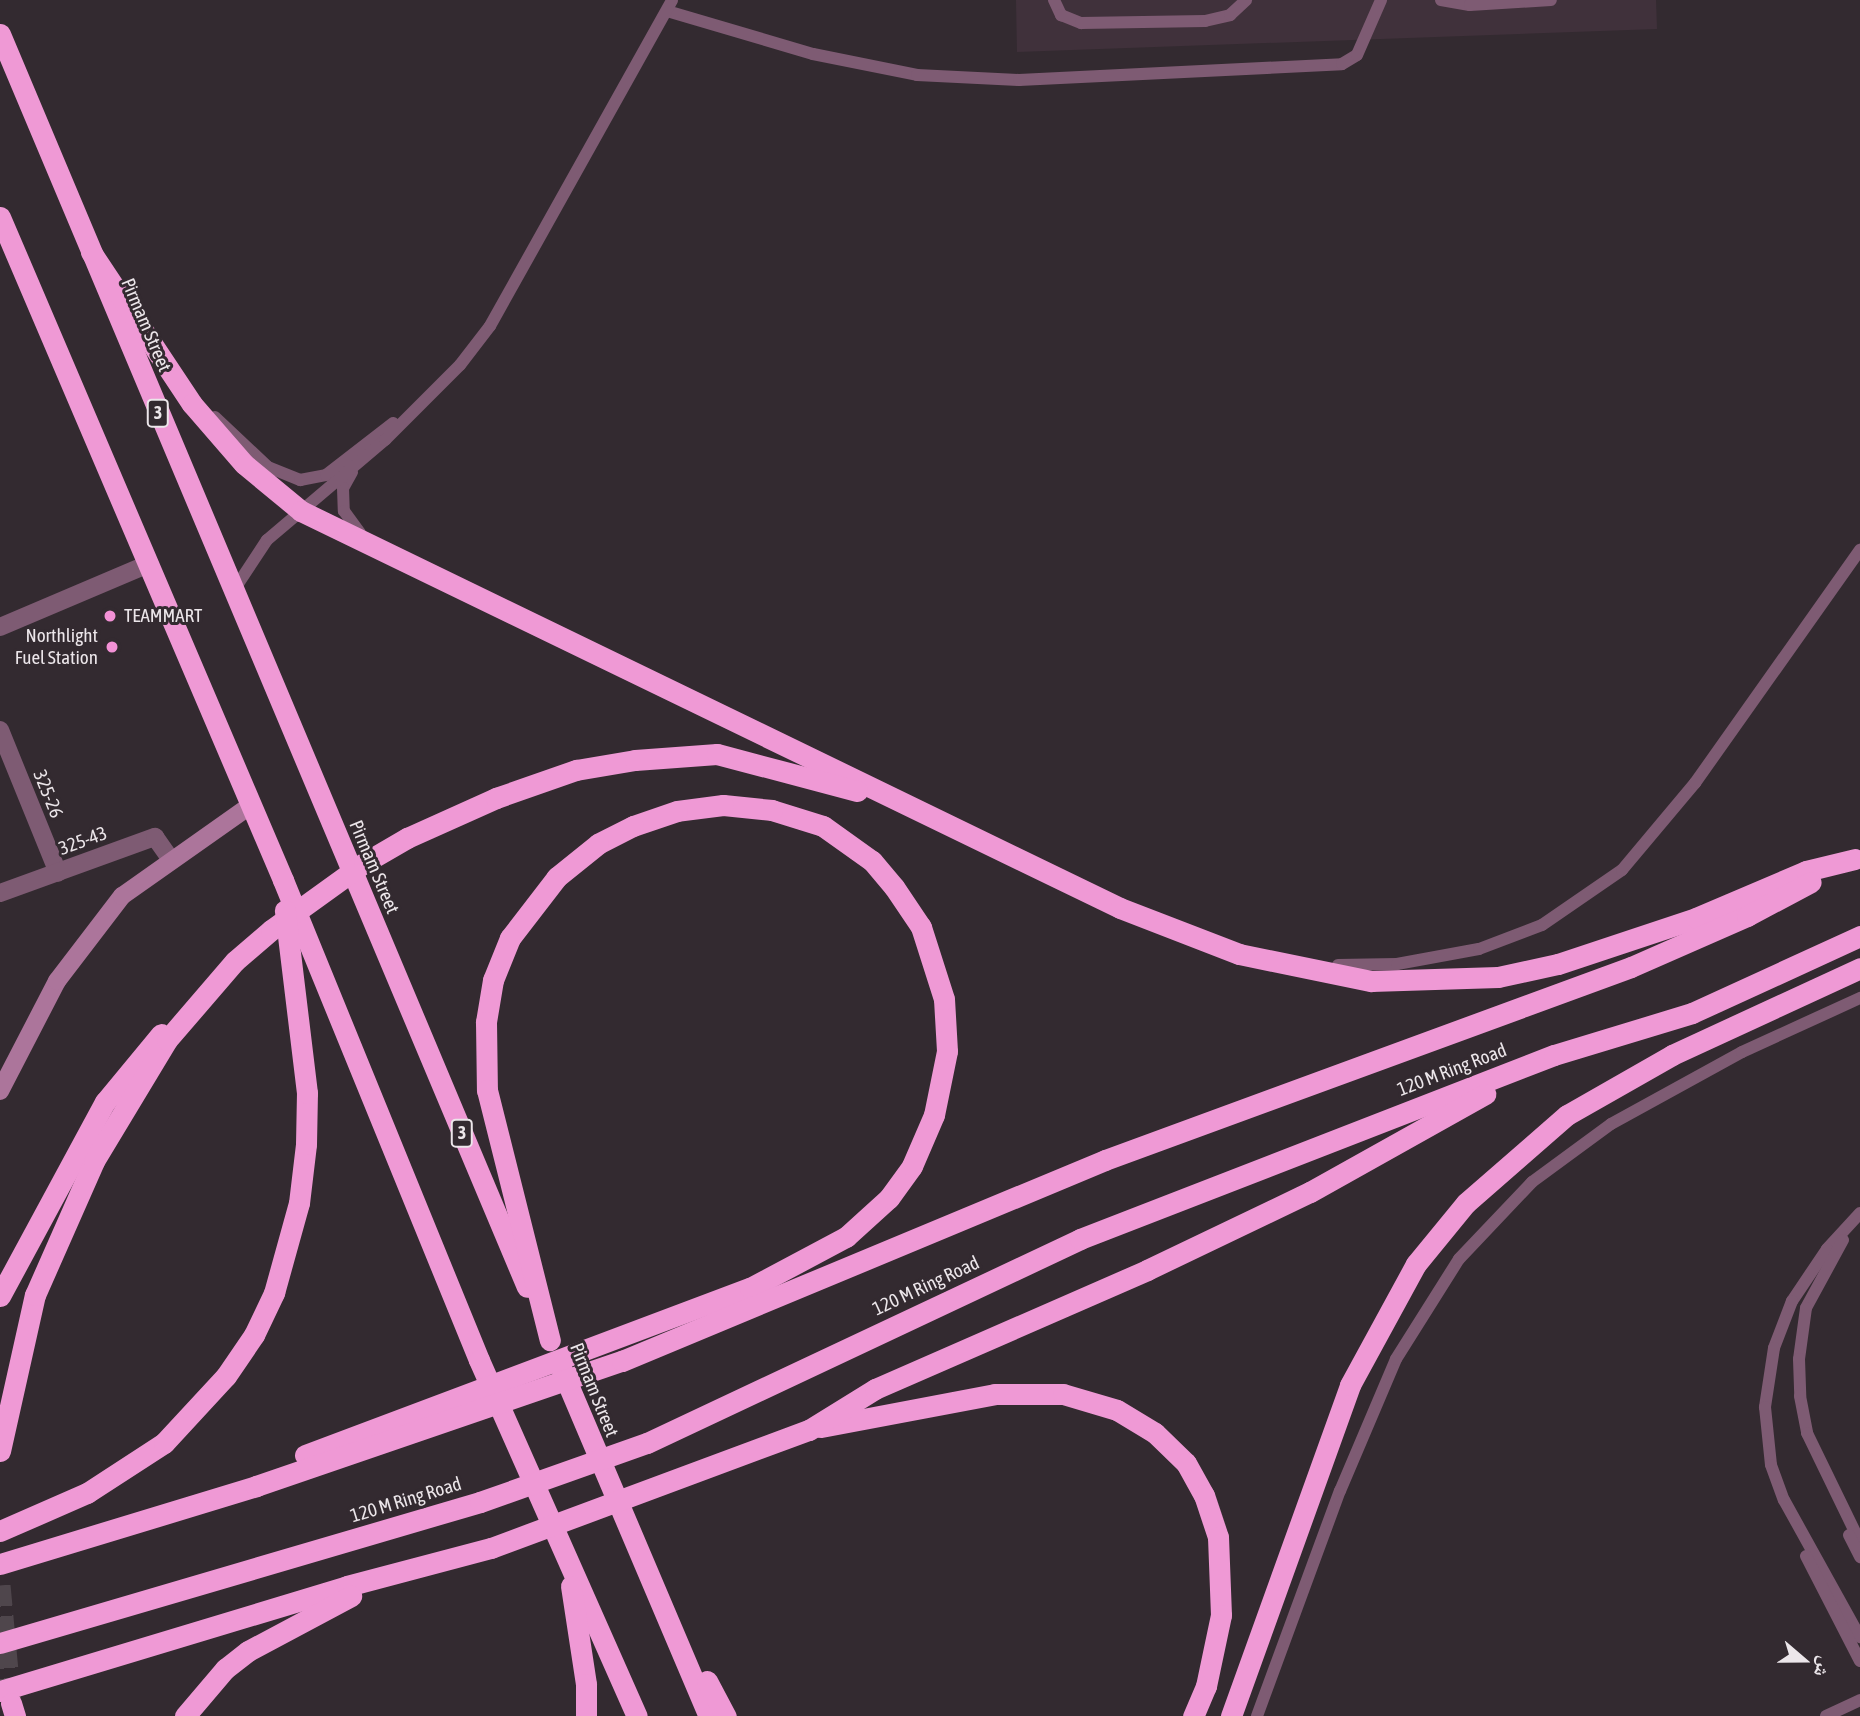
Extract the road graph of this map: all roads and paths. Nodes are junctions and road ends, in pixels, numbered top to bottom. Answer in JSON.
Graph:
{"nodes":[{"id":1,"x":1054,"y":0,"type":"edge"},
{"id":2,"x":1245,"y":0,"type":"edge"},
{"id":3,"x":1381,"y":0,"type":"edge"},
{"id":4,"x":1441,"y":0,"type":"edge"},
{"id":5,"x":1552,"y":0,"type":"edge"},
{"id":6,"x":670,"y":6,"type":"edge"},
{"id":7,"x":0,"y":34,"type":"edge"},
{"id":8,"x":0,"y":217,"type":"edge"},
{"id":9,"x":91,"y":252,"type":"junction"},
{"id":10,"x":150,"y":339,"type":"junction"},
{"id":11,"x":430,"y":396,"type":"junction"},
{"id":12,"x":360,"y":461,"type":"junction"},
{"id":13,"x":301,"y":511,"type":"junction"},
{"id":14,"x":1860,"y":550,"type":"edge"},
{"id":15,"x":386,"y":552,"type":"junction"},
{"id":16,"x":146,"y":565,"type":"junction"},
{"id":17,"x":234,"y":590,"type":"junction"},
{"id":18,"x":0,"y":627,"type":"edge"},
{"id":19,"x":0,"y":730,"type":"edge"},
{"id":20,"x":251,"y":805,"type":"junction"},
{"id":21,"x":909,"y":806,"type":"junction"},
{"id":22,"x":1857,"y":857,"type":"edge"},
{"id":23,"x":171,"y":860,"type":"junction"},
{"id":24,"x":58,"y":873,"type":"junction"},
{"id":25,"x":283,"y":880,"type":"junction"},
{"id":26,"x":0,"y":893,"type":"edge"},
{"id":27,"x":1860,"y":936,"type":"edge"},
{"id":28,"x":1239,"y":954,"type":"junction"},
{"id":29,"x":1860,"y":968,"type":"edge"},
{"id":30,"x":202,"y":997,"type":"junction"},
{"id":31,"x":1860,"y":998,"type":"edge"},
{"id":32,"x":1554,"y":1055,"type":"junction"},
{"id":33,"x":0,"y":1091,"type":"edge"},
{"id":34,"x":1860,"y":1215,"type":"edge"},
{"id":35,"x":0,"y":1296,"type":"edge"},
{"id":36,"x":550,"y":1340,"type":"junction"},
{"id":37,"x":449,"y":1410,"type":"junction"},
{"id":38,"x":809,"y":1430,"type":"junction"},
{"id":39,"x":0,"y":1451,"type":"edge"},
{"id":40,"x":1771,"y":1465,"type":"junction"},
{"id":41,"x":1823,"y":1470,"type":"junction"},
{"id":42,"x":626,"y":1525,"type":"junction"},
{"id":43,"x":0,"y":1531,"type":"edge"},
{"id":44,"x":1860,"y":1542,"type":"edge"},
{"id":45,"x":566,"y":1556,"type":"junction"},
{"id":46,"x":1860,"y":1557,"type":"edge"},
{"id":47,"x":0,"y":1564,"type":"edge"},
{"id":48,"x":402,"y":1572,"type":"junction"},
{"id":49,"x":1860,"y":1637,"type":"edge"},
{"id":50,"x":0,"y":1643,"type":"edge"},
{"id":51,"x":1860,"y":1661,"type":"edge"},
{"id":52,"x":1860,"y":1692,"type":"edge"},
{"id":53,"x":9,"y":1703,"type":"edge"},
{"id":54,"x":1855,"y":1703,"type":"edge"},
{"id":55,"x":184,"y":1716,"type":"edge"},
{"id":56,"x":586,"y":1716,"type":"edge"},
{"id":57,"x":637,"y":1716,"type":"edge"},
{"id":58,"x":709,"y":1716,"type":"edge"},
{"id":59,"x":726,"y":1716,"type":"edge"},
{"id":60,"x":1193,"y":1716,"type":"edge"},
{"id":61,"x":1231,"y":1716,"type":"edge"},
{"id":62,"x":1257,"y":1716,"type":"edge"},
{"id":63,"x":1826,"y":1716,"type":"edge"}],
"edges":[{"from":1,"to":2,"type":"lane"},
{"from":3,"to":6,"type":"lane"},
{"from":4,"to":5,"type":"lane"},
{"from":6,"to":11,"type":"lane"},
{"from":7,"to":9,"type":"highway","name":"Pirmam Street","number":"3"},
{"from":8,"to":16,"type":"highway"},
{"from":9,"to":10,"type":"highway"},
{"from":9,"to":17,"type":"highway","name":"Pirmam Street","number":"3"},
{"from":10,"to":11,"type":"lane"},
{"from":10,"to":13,"type":"highway"},
{"from":11,"to":12,"type":"lane"},
{"from":12,"to":13,"type":"lane"},
{"from":12,"to":15,"type":"lane"},
{"from":13,"to":15,"type":"highway"},
{"from":13,"to":17,"type":"lane"},
{"from":14,"to":28,"type":"lane"},
{"from":15,"to":21,"type":"highway"},
{"from":16,"to":18,"type":"street"},
{"from":16,"to":20,"type":"highway"},
{"from":17,"to":36,"type":"highway","name":"Pirmam Street","number":"3"},
{"from":19,"to":24,"type":"street","name":"325-26"},
{"from":20,"to":23,"type":"street"},
{"from":20,"to":25,"type":"highway"},
{"from":21,"to":28,"type":"highway"},
{"from":21,"to":30,"type":"highway"},
{"from":22,"to":28,"type":"highway"},
{"from":22,"to":37,"type":"highway","name":"120 M Ring Road"},
{"from":23,"to":24,"type":"street","name":"325-43"},
{"from":23,"to":33,"type":"street"},
{"from":24,"to":26,"type":"street","name":"325-43"},
{"from":25,"to":43,"type":"highway"},
{"from":25,"to":45,"type":"highway"},
{"from":27,"to":32,"type":"highway","name":"120 M Ring Road"},
{"from":29,"to":61,"type":"highway"},
{"from":30,"to":35,"type":"highway"},
{"from":30,"to":39,"type":"highway"},
{"from":31,"to":62,"type":"lane"},
{"from":32,"to":38,"type":"highway"},
{"from":32,"to":50,"type":"highway","name":"120 M Ring Road"},
{"from":34,"to":40,"type":"lane"},
{"from":34,"to":41,"type":"lane"},
{"from":36,"to":37,"type":"highway"},
{"from":36,"to":42,"type":"highway","name":"Pirmam Street","number":"3"},
{"from":37,"to":47,"type":"highway","name":"120 M Ring Road"},
{"from":38,"to":48,"type":"highway"},
{"from":38,"to":60,"type":"highway"},
{"from":40,"to":49,"type":"lane"},
{"from":40,"to":51,"type":"lane"},
{"from":41,"to":44,"type":"lane"},
{"from":41,"to":46,"type":"lane"},
{"from":42,"to":58,"type":"highway","name":"Pirmam Street","number":"3"},
{"from":42,"to":59,"type":"highway"},
{"from":45,"to":56,"type":"highway"},
{"from":45,"to":57,"type":"highway"},
{"from":48,"to":53,"type":"highway"},
{"from":48,"to":55,"type":"highway"},
{"from":52,"to":54,"type":"lane"},
{"from":54,"to":63,"type":"lane"}]}
